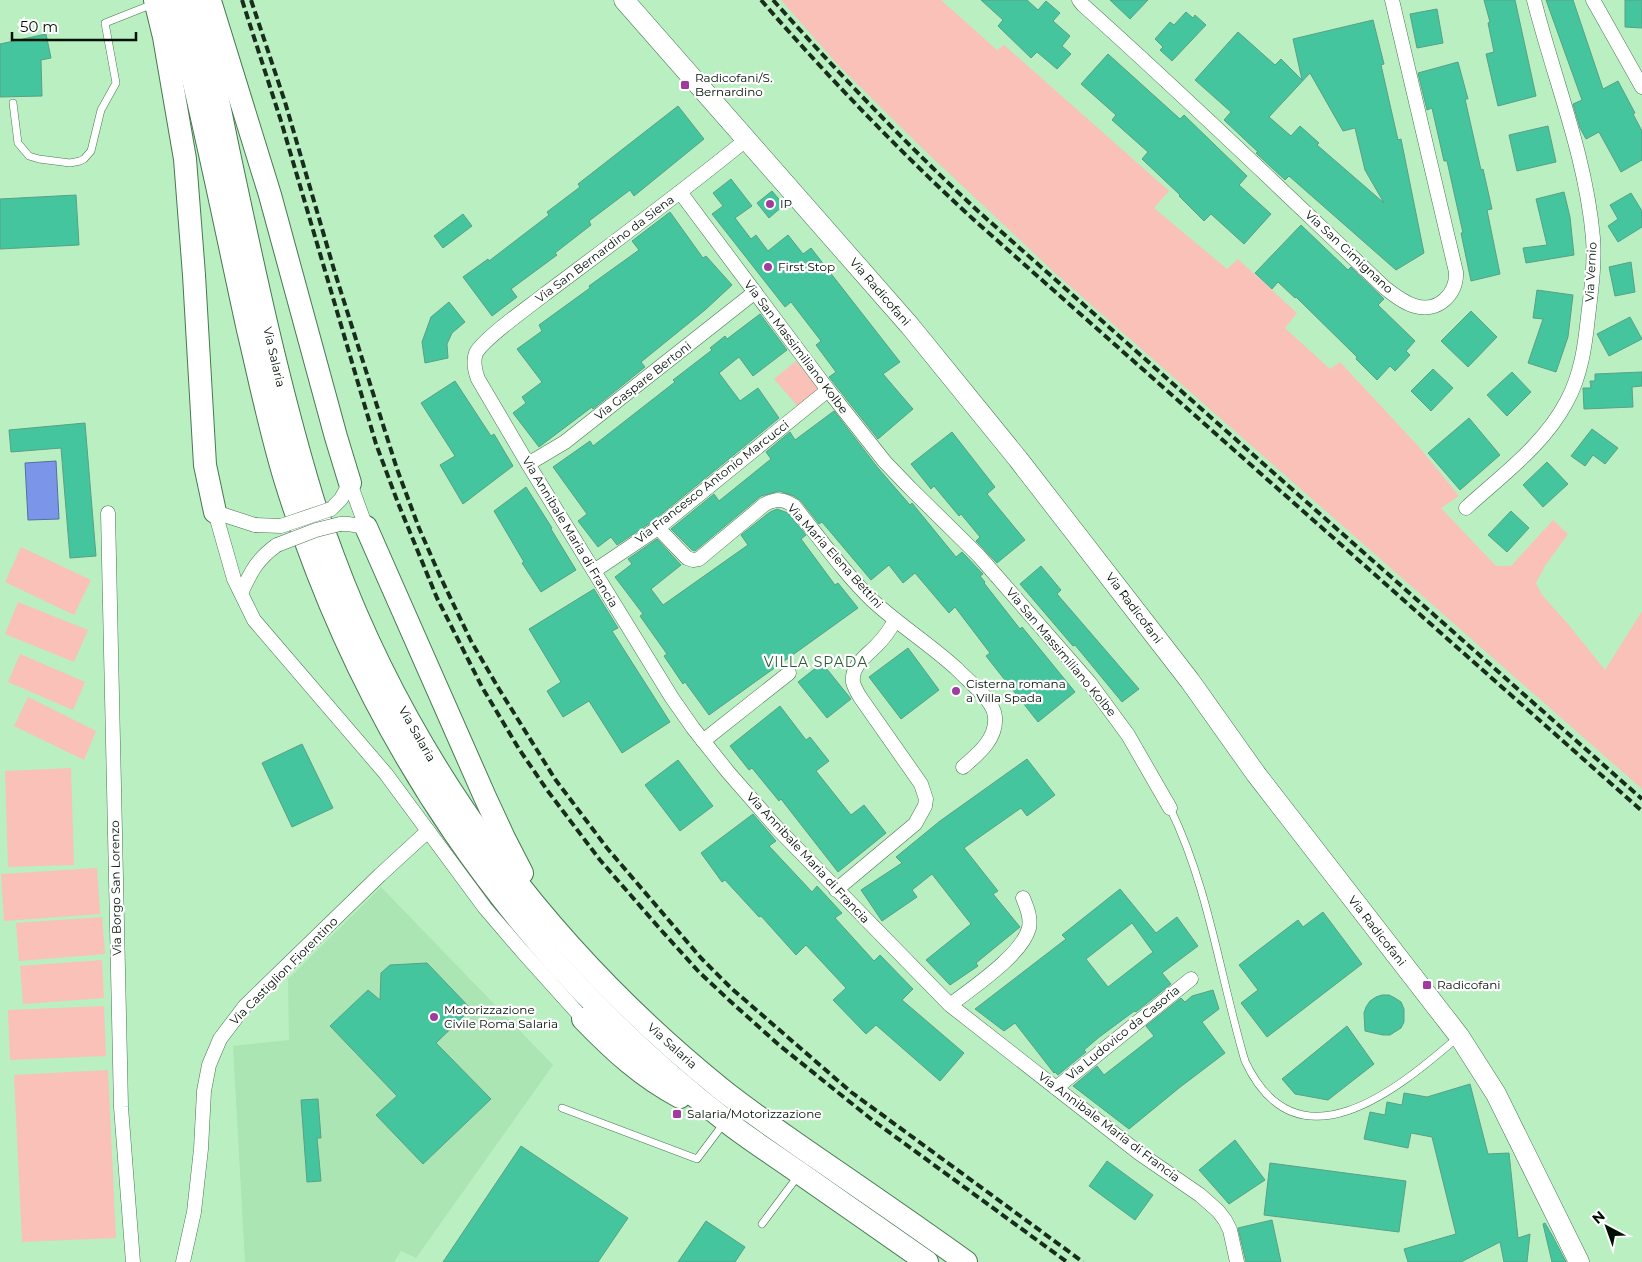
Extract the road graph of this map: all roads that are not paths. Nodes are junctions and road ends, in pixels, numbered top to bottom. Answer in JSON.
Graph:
{"nodes":[{"id":1,"x":195,"y":0,"type":"edge"},
{"id":2,"x":209,"y":0,"type":"edge"},
{"id":3,"x":624,"y":0,"type":"edge"},
{"id":4,"x":1079,"y":0,"type":"edge"},
{"id":5,"x":1392,"y":0,"type":"edge"},
{"id":6,"x":1534,"y":0,"type":"edge"},
{"id":7,"x":1593,"y":0,"type":"edge"},
{"id":8,"x":162,"y":1,"type":"edge"},
{"id":9,"x":1642,"y":87,"type":"edge"},
{"id":10,"x":13,"y":103,"type":"dead end"},
{"id":11,"x":746,"y":139,"type":"junction"},
{"id":12,"x":680,"y":192,"type":"junction"},
{"id":13,"x":755,"y":292,"type":"junction"},
{"id":14,"x":475,"y":365,"type":"joint"},
{"id":15,"x":828,"y":390,"type":"junction"},
{"id":16,"x":528,"y":464,"type":"junction"},
{"id":17,"x":350,"y":482,"type":"junction"},
{"id":18,"x":1466,"y":508,"type":"dead end"},
{"id":19,"x":215,"y":512,"type":"junction"},
{"id":20,"x":108,"y":513,"type":"dead end"},
{"id":21,"x":366,"y":527,"type":"junction"},
{"id":22,"x":658,"y":528,"type":"junction"},
{"id":23,"x":594,"y":571,"type":"junction"},
{"id":24,"x":241,"y":593,"type":"junction"},
{"id":25,"x":895,"y":620,"type":"junction"},
{"id":26,"x":789,"y":673,"type":"dead end"},
{"id":27,"x":703,"y":741,"type":"junction"},
{"id":28,"x":963,"y":766,"type":"dead end"},
{"id":29,"x":1170,"y":808,"type":"joint"},
{"id":30,"x":428,"y":831,"type":"junction"},
{"id":31,"x":836,"y":890,"type":"junction"},
{"id":32,"x":1023,"y":898,"type":"dead end"},
{"id":33,"x":547,"y":920,"type":"junction"},
{"id":34,"x":1191,"y":979,"type":"dead end"},
{"id":35,"x":950,"y":1005,"type":"junction"},
{"id":36,"x":583,"y":1019,"type":"joint"},
{"id":37,"x":1459,"y":1036,"type":"junction"},
{"id":38,"x":1056,"y":1088,"type":"junction"},
{"id":39,"x":562,"y":1108,"type":"dead end"},
{"id":40,"x":725,"y":1121,"type":"junction"},
{"id":41,"x":800,"y":1173,"type":"junction"},
{"id":42,"x":762,"y":1224,"type":"dead end"},
{"id":43,"x":133,"y":1262,"type":"edge"},
{"id":44,"x":182,"y":1262,"type":"edge"},
{"id":45,"x":927,"y":1262,"type":"edge"},
{"id":46,"x":966,"y":1262,"type":"edge"},
{"id":47,"x":1237,"y":1262,"type":"edge"},
{"id":48,"x":1579,"y":1262,"type":"edge"}],
"edges":[{"from":1,"to":33,"type":"main road","name":"Via Salaria"},
{"from":2,"to":17,"type":"main road"},
{"from":3,"to":11,"type":"street","name":"Via Radicofani"},
{"from":4,"to":5,"type":"street","name":"Via San Gimignano"},
{"from":6,"to":18,"type":"street","name":"Via Vernio"},
{"from":7,"to":9,"type":"street"},
{"from":8,"to":10,"type":"lane"},
{"from":8,"to":19,"type":"main road"},
{"from":8,"to":40,"type":"main road","name":"Via Salaria"},
{"from":11,"to":12,"type":"street","name":"Via San Bernardino da Siena"},
{"from":11,"to":37,"type":"street","name":"Via Radicofani"},
{"from":12,"to":13,"type":"street","name":"Via San Massimiliano Kolbe"},
{"from":12,"to":14,"type":"street","name":"Via San Bernardino da Siena"},
{"from":13,"to":15,"type":"street","name":"Via San Massimiliano Kolbe"},
{"from":13,"to":16,"type":"street","name":"Via Gaspare Bertoni"},
{"from":14,"to":16,"type":"street","name":"Via Annibale Maria di Francia"},
{"from":15,"to":22,"type":"street","name":"Via Francesco Antonio Marcucci"},
{"from":15,"to":29,"type":"street","name":"Via San Massimiliano Kolbe"},
{"from":16,"to":23,"type":"street","name":"Via Annibale Maria di Francia"},
{"from":17,"to":19,"type":"street","bridge":true},
{"from":17,"to":21,"type":"street"},
{"from":19,"to":24,"type":"street"},
{"from":20,"to":43,"type":"street","name":"Via Borgo San Lorenzo"},
{"from":21,"to":24,"type":"street","bridge":true},
{"from":21,"to":33,"type":"main road"},
{"from":22,"to":23,"type":"street","name":"Via Francesco Antonio Marcucci"},
{"from":22,"to":25,"type":"street","name":"Via Maria Elena Bettini"},
{"from":23,"to":27,"type":"street","name":"Via Annibale Maria di Francia"},
{"from":24,"to":30,"type":"street"},
{"from":25,"to":28,"type":"street","name":"Via Maria Elena Bettini"},
{"from":25,"to":31,"type":"street"},
{"from":26,"to":27,"type":"street"},
{"from":27,"to":31,"type":"street","name":"Via Annibale Maria di Francia"},
{"from":29,"to":37,"type":"lane","name":"Via San Massimiliano Kolbe"},
{"from":30,"to":36,"type":"street"},
{"from":30,"to":44,"type":"street","name":"Via Castiglion Fiorentino"},
{"from":31,"to":35,"type":"street","name":"Via Annibale Maria di Francia"},
{"from":32,"to":35,"type":"street"},
{"from":33,"to":46,"type":"main road","name":"Via Salaria"},
{"from":34,"to":38,"type":"street","name":"Via Ludovico da Casoria"},
{"from":35,"to":38,"type":"street","name":"Via Annibale Maria di Francia"},
{"from":36,"to":40,"type":"main road"},
{"from":37,"to":48,"type":"street","name":"Via Radicofani"},
{"from":38,"to":47,"type":"street","name":"Via Annibale Maria di Francia"},
{"from":39,"to":40,"type":"lane"},
{"from":40,"to":41,"type":"main road","name":"Via Salaria"},
{"from":41,"to":42,"type":"lane"},
{"from":41,"to":45,"type":"main road","name":"Via Salaria"}]}
